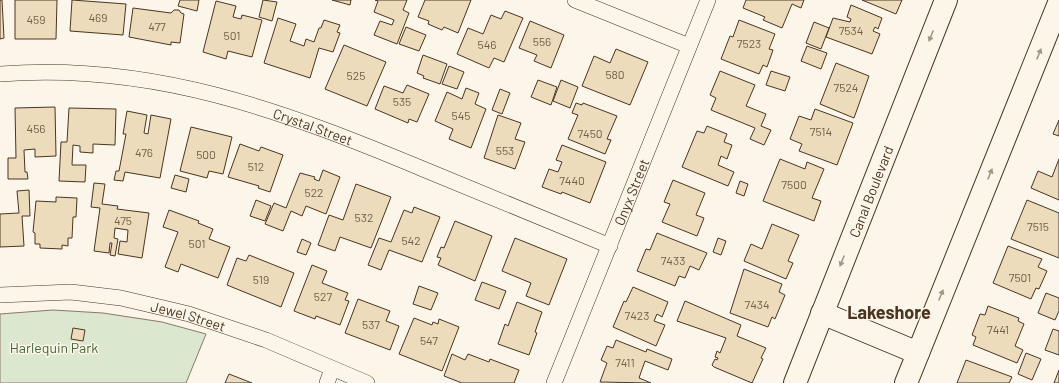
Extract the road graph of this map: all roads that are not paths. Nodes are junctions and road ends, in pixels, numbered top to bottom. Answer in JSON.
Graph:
{"nodes":[{"id":1,"x":575,"y":0,"type":"edge"},
{"id":2,"x":708,"y":0,"type":"edge"},
{"id":3,"x":946,"y":0,"type":"edge"},
{"id":4,"x":1059,"y":3,"type":"edge"},
{"id":5,"x":690,"y":46,"type":"junction"},
{"id":6,"x":0,"y":74,"type":"edge"},
{"id":7,"x":610,"y":246,"type":"junction"},
{"id":8,"x":0,"y":295,"type":"edge"},
{"id":9,"x":822,"y":313,"type":"junction"},
{"id":10,"x":918,"y":353,"type":"junction"},
{"id":11,"x":332,"y":369,"type":"junction"},
{"id":12,"x":327,"y":383,"type":"edge"},
{"id":13,"x":367,"y":383,"type":"edge"},
{"id":14,"x":554,"y":383,"type":"edge"},
{"id":15,"x":795,"y":383,"type":"edge"},
{"id":16,"x":906,"y":383,"type":"edge"}],
"edges":[{"from":1,"to":5,"type":"street"},
{"from":2,"to":5,"type":"street","name":"Onyx Street"},
{"from":3,"to":9,"type":"street","name":"Canal Boulevard","one_way":true},
{"from":10,"to":4,"type":"street","one_way":true},
{"from":5,"to":7,"type":"street","name":"Onyx Street"},
{"from":6,"to":7,"type":"street","name":"Crystal Street"},
{"from":7,"to":14,"type":"street","name":"Onyx Street"},
{"from":8,"to":11,"type":"street","name":"Jewel Street"},
{"from":9,"to":10,"type":"street"},
{"from":9,"to":15,"type":"street","name":"Canal Boulevard"},
{"from":10,"to":16,"type":"street"},
{"from":11,"to":12,"type":"street"},
{"from":11,"to":13,"type":"street","name":"Jewel Street"}]}
